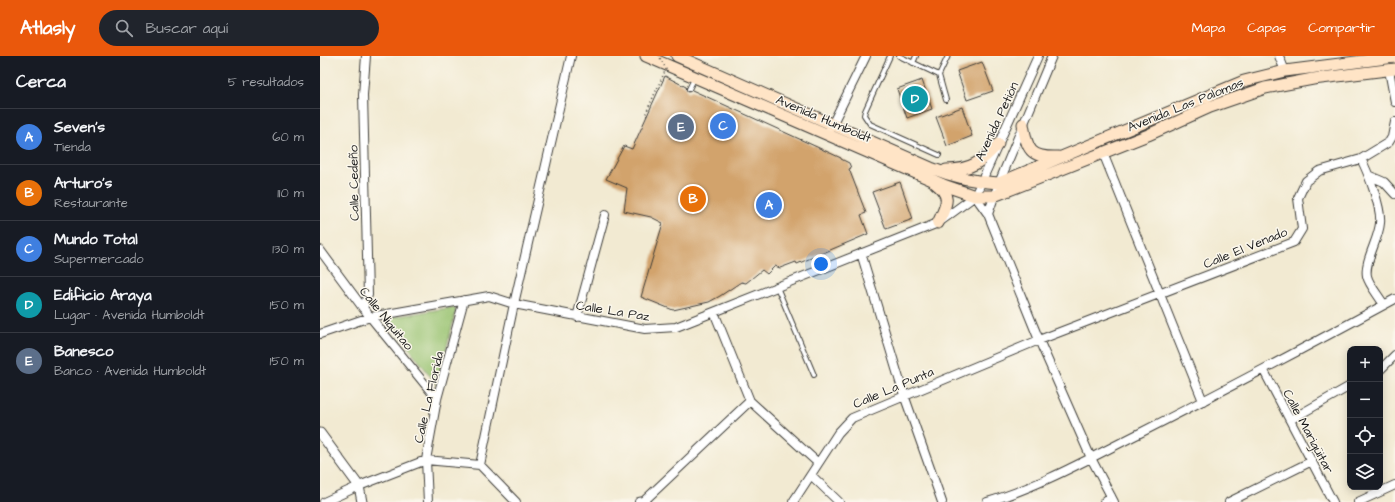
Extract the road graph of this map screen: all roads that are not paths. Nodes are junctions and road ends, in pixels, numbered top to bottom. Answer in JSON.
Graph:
{"nodes":[{"id":1,"x":366,"y":56,"type":"edge"},
{"id":2,"x":571,"y":56,"type":"edge"},
{"id":3,"x":646,"y":56,"type":"edge"},
{"id":4,"x":677,"y":56,"type":"edge"},
{"id":5,"x":866,"y":56,"type":"edge"},
{"id":6,"x":890,"y":56,"type":"edge"},
{"id":7,"x":899,"y":56,"type":"edge"},
{"id":8,"x":916,"y":56,"type":"edge"},
{"id":9,"x":948,"y":56,"type":"edge"},
{"id":10,"x":1038,"y":56,"type":"edge"},
{"id":11,"x":1052,"y":56,"type":"edge"},
{"id":12,"x":1279,"y":56,"type":"edge"},
{"id":13,"x":1395,"y":57,"type":"edge"},
{"id":14,"x":690,"y":59,"type":"edge"},
{"id":15,"x":913,"y":63,"type":"junction"},
{"id":16,"x":1312,"y":67,"type":"junction"},
{"id":17,"x":1392,"y":70,"type":"edge"},
{"id":18,"x":1285,"y":71,"type":"junction"},
{"id":19,"x":939,"y":75,"type":"junction"},
{"id":20,"x":695,"y":77,"type":"junction"},
{"id":21,"x":1313,"y":79,"type":"junction"},
{"id":22,"x":689,"y":89,"type":"dead end"},
{"id":23,"x":946,"y":100,"type":"dead end"},
{"id":24,"x":1395,"y":102,"type":"edge"},
{"id":25,"x":1395,"y":122,"type":"edge"},
{"id":26,"x":1023,"y":124,"type":"junction"},
{"id":27,"x":830,"y":130,"type":"junction"},
{"id":28,"x":998,"y":144,"type":"junction"},
{"id":29,"x":1103,"y":153,"type":"junction"},
{"id":30,"x":939,"y":155,"type":"dead end"},
{"id":31,"x":1064,"y":157,"type":"junction"},
{"id":32,"x":1361,"y":159,"type":"junction"},
{"id":33,"x":933,"y":174,"type":"junction"},
{"id":34,"x":1370,"y":176,"type":"junction"},
{"id":35,"x":982,"y":182,"type":"junction"},
{"id":36,"x":999,"y":183,"type":"junction"},
{"id":37,"x":1395,"y":194,"type":"edge"},
{"id":38,"x":975,"y":196,"type":"junction"},
{"id":39,"x":994,"y":196,"type":"junction"},
{"id":40,"x":988,"y":214,"type":"junction"},
{"id":41,"x":605,"y":215,"type":"dead end"},
{"id":42,"x":938,"y":223,"type":"junction"},
{"id":43,"x":320,"y":250,"type":"edge"},
{"id":44,"x":861,"y":253,"type":"junction"},
{"id":45,"x":777,"y":287,"type":"junction"},
{"id":46,"x":1159,"y":294,"type":"junction"},
{"id":47,"x":1395,"y":298,"type":"edge"},
{"id":48,"x":464,"y":300,"type":"junction"},
{"id":49,"x":514,"y":304,"type":"junction"},
{"id":50,"x":1384,"y":305,"type":"junction"},
{"id":51,"x":363,"y":308,"type":"junction"},
{"id":52,"x":714,"y":312,"type":"junction"},
{"id":53,"x":370,"y":317,"type":"junction"},
{"id":54,"x":577,"y":317,"type":"junction"},
{"id":55,"x":320,"y":334,"type":"edge"},
{"id":56,"x":1039,"y":340,"type":"junction"},
{"id":57,"x":1395,"y":355,"type":"edge"},
{"id":58,"x":1383,"y":367,"type":"edge"},
{"id":59,"x":1264,"y":371,"type":"junction"},
{"id":60,"x":814,"y":375,"type":"dead end"},
{"id":61,"x":1347,"y":388,"type":"edge"},
{"id":62,"x":904,"y":395,"type":"junction"},
{"id":63,"x":437,"y":398,"type":"junction"},
{"id":64,"x":750,"y":401,"type":"junction"},
{"id":65,"x":1203,"y":401,"type":"junction"},
{"id":66,"x":1290,"y":420,"type":"junction"},
{"id":67,"x":320,"y":433,"type":"edge"},
{"id":68,"x":1091,"y":458,"type":"junction"},
{"id":69,"x":426,"y":460,"type":"junction"},
{"id":70,"x":1312,"y":461,"type":"junction"},
{"id":71,"x":818,"y":463,"type":"junction"},
{"id":72,"x":480,"y":465,"type":"junction"},
{"id":73,"x":811,"y":475,"type":"junction"},
{"id":74,"x":1395,"y":485,"type":"edge"},
{"id":75,"x":359,"y":486,"type":"junction"},
{"id":76,"x":1112,"y":499,"type":"edge"},
{"id":77,"x":324,"y":502,"type":"edge"},
{"id":78,"x":362,"y":502,"type":"edge"},
{"id":79,"x":428,"y":502,"type":"edge"},
{"id":80,"x":516,"y":502,"type":"edge"},
{"id":81,"x":644,"y":502,"type":"edge"},
{"id":82,"x":793,"y":502,"type":"edge"},
{"id":83,"x":839,"y":502,"type":"edge"},
{"id":84,"x":942,"y":502,"type":"edge"},
{"id":85,"x":987,"y":502,"type":"edge"},
{"id":86,"x":1104,"y":502,"type":"edge"},
{"id":87,"x":1230,"y":502,"type":"edge"},
{"id":88,"x":1333,"y":502,"type":"edge"},
{"id":89,"x":1358,"y":502,"type":"edge"}],
"edges":[{"from":1,"to":51,"type":"street","name":"Calle Cedeño"},
{"from":2,"to":49,"type":"street"},
{"from":3,"to":20,"type":"main road","name":"Avenida Humboldt"},
{"from":4,"to":14,"type":"main road","name":"Avenida Humboldt"},
{"from":5,"to":27,"type":"street"},
{"from":6,"to":30,"type":"lane"},
{"from":7,"to":15,"type":"lane"},
{"from":8,"to":15,"type":"lane"},
{"from":9,"to":19,"type":"lane"},
{"from":10,"to":28,"type":"street","name":"Avenida Petión"},
{"from":11,"to":26,"type":"street","name":"Avenida Petión"},
{"from":12,"to":18,"type":"street"},
{"from":13,"to":16,"type":"main road","name":"Avenida Las Palomas"},
{"from":14,"to":27,"type":"main road","name":"Avenida Humboldt"},
{"from":15,"to":19,"type":"lane"},
{"from":16,"to":18,"type":"main road","name":"Avenida Las Palomas"},
{"from":16,"to":21,"type":"main road"},
{"from":17,"to":21,"type":"main road","name":"Avenida Las Palomas"},
{"from":17,"to":24,"type":"street"},
{"from":18,"to":31,"type":"main road","name":"Avenida Las Palomas"},
{"from":19,"to":23,"type":"lane"},
{"from":20,"to":22,"type":"lane"},
{"from":20,"to":27,"type":"main road","name":"Avenida Humboldt"},
{"from":21,"to":29,"type":"main road","name":"Avenida Las Palomas"},
{"from":25,"to":32,"type":"street","name":"Calle El Venado"},
{"from":26,"to":31,"type":"main road"},
{"from":26,"to":36,"type":"street","name":"Avenida Petión"},
{"from":27,"to":33,"type":"main road","name":"Avenida Humboldt"},
{"from":28,"to":33,"type":"main road"},
{"from":28,"to":35,"type":"street","name":"Avenida Petión"},
{"from":29,"to":39,"type":"main road","name":"Avenida Las Palomas"},
{"from":29,"to":46,"type":"street"},
{"from":31,"to":36,"type":"main road","name":"Avenida Las Palomas"},
{"from":32,"to":34,"type":"street"},
{"from":32,"to":46,"type":"street","name":"Calle El Venado"},
{"from":33,"to":35,"type":"main road","name":"Avenida Humboldt"},
{"from":33,"to":38,"type":"main road","name":"Avenida Humboldt"},
{"from":33,"to":42,"type":"main road"},
{"from":34,"to":37,"type":"street"},
{"from":34,"to":50,"type":"street"},
{"from":35,"to":36,"type":"main road","name":"Avenida Humboldt"},
{"from":35,"to":38,"type":"street","name":"Avenida Petión"},
{"from":36,"to":39,"type":"street","name":"Avenida Petión"},
{"from":38,"to":39,"type":"main road","name":"Avenida Humboldt"},
{"from":38,"to":40,"type":"street"},
{"from":38,"to":42,"type":"street","name":"Calle La Paz"},
{"from":39,"to":40,"type":"street","name":"Avenida Petión"},
{"from":40,"to":56,"type":"street"},
{"from":41,"to":54,"type":"street"},
{"from":42,"to":44,"type":"street","name":"Calle La Paz"},
{"from":43,"to":51,"type":"street","name":"Calle Niquitao"},
{"from":44,"to":45,"type":"street","name":"Calle La Paz"},
{"from":44,"to":62,"type":"street"},
{"from":45,"to":52,"type":"street","name":"Calle La Paz"},
{"from":45,"to":60,"type":"lane"},
{"from":46,"to":56,"type":"street","name":"Calle El Venado"},
{"from":46,"to":65,"type":"street"},
{"from":47,"to":50,"type":"street"},
{"from":48,"to":49,"type":"street","name":"Calle La Paz"},
{"from":48,"to":53,"type":"street","name":"Calle La Paz"},
{"from":48,"to":63,"type":"street","name":"Calle La Florida"},
{"from":49,"to":54,"type":"street","name":"Calle La Paz"},
{"from":49,"to":72,"type":"street"},
{"from":50,"to":59,"type":"street"},
{"from":51,"to":53,"type":"street","name":"Calle Niquitao"},
{"from":52,"to":54,"type":"street","name":"Calle La Paz"},
{"from":52,"to":64,"type":"street"},
{"from":53,"to":55,"type":"street","name":"Calle La Paz"},
{"from":53,"to":63,"type":"street","name":"Calle Niquitao"},
{"from":56,"to":62,"type":"street","name":"Calle La Punta"},
{"from":56,"to":68,"type":"street"},
{"from":57,"to":58,"type":"street"},
{"from":59,"to":65,"type":"street"},
{"from":59,"to":66,"type":"street","name":"Calle Marigüitar"},
{"from":61,"to":66,"type":"street"},
{"from":62,"to":71,"type":"street","name":"Calle La Punta"},
{"from":62,"to":84,"type":"street"},
{"from":63,"to":69,"type":"street","name":"Calle La Florida"},
{"from":64,"to":71,"type":"street"},
{"from":64,"to":81,"type":"street"},
{"from":65,"to":68,"type":"street"},
{"from":66,"to":70,"type":"street","name":"Calle Marigüitar"},
{"from":67,"to":75,"type":"street"},
{"from":68,"to":76,"type":"street"},
{"from":68,"to":85,"type":"street"},
{"from":69,"to":72,"type":"street"},
{"from":69,"to":75,"type":"street"},
{"from":69,"to":79,"type":"street","name":"Calle La Florida"},
{"from":70,"to":87,"type":"street"},
{"from":70,"to":88,"type":"street","name":"Calle Marigüitar"},
{"from":71,"to":73,"type":"street","name":"Calle La Punta"},
{"from":72,"to":80,"type":"street"},
{"from":73,"to":82,"type":"street","name":"Calle La Punta"},
{"from":73,"to":83,"type":"street"},
{"from":74,"to":89,"type":"street"},
{"from":75,"to":77,"type":"street"},
{"from":75,"to":78,"type":"street"},
{"from":76,"to":86,"type":"street"}]}
